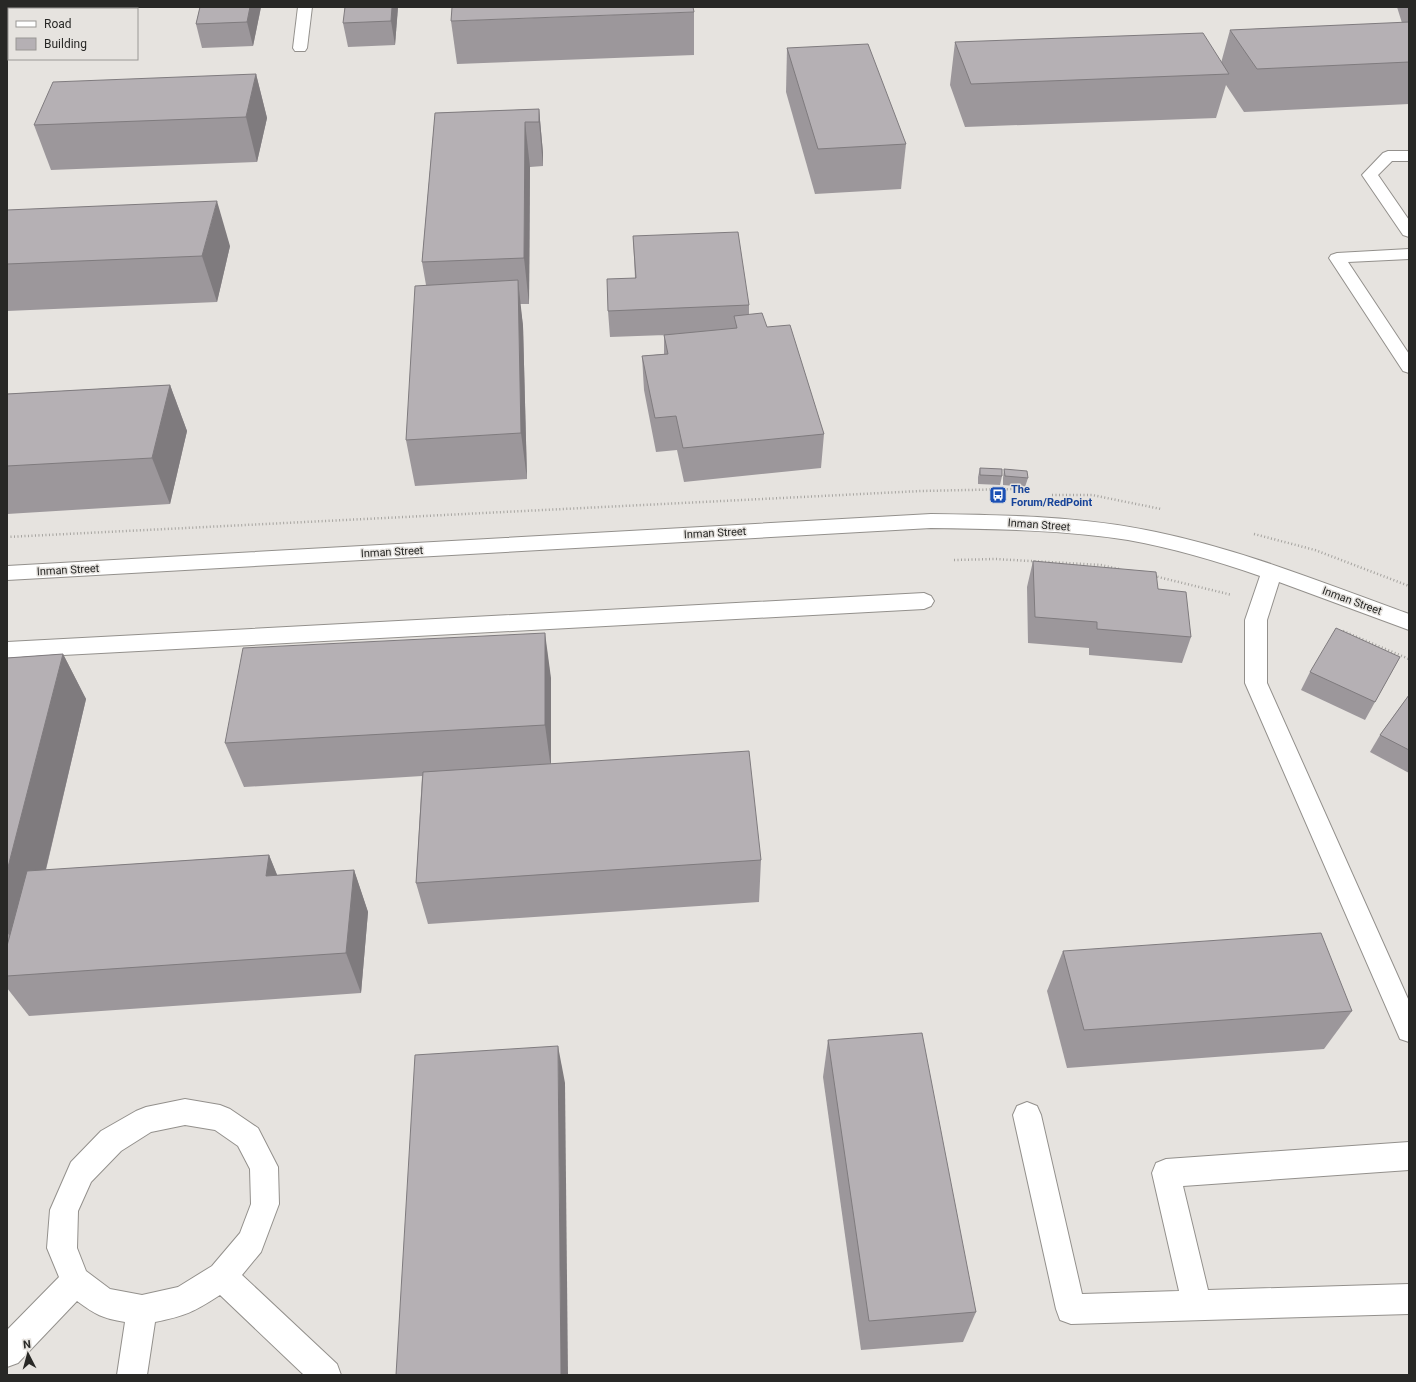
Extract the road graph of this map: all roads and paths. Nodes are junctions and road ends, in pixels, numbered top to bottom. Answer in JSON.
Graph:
{"nodes":[{"id":1,"x":305,"y":7,"type":"edge"},
{"id":2,"x":300,"y":48,"type":"dead end"},
{"id":3,"x":1409,"y":156,"type":"edge"},
{"id":4,"x":1409,"y":232,"type":"edge"},
{"id":5,"x":1409,"y":254,"type":"edge"},
{"id":6,"x":1409,"y":367,"type":"edge"},
{"id":7,"x":954,"y":560,"type":"dead end"},
{"id":8,"x":1122,"y":569,"type":"edge"},
{"id":9,"x":1272,"y":572,"type":"junction"},
{"id":10,"x":7,"y":573,"type":"edge"},
{"id":11,"x":1149,"y":575,"type":"edge"},
{"id":12,"x":924,"y":601,"type":"dead end"},
{"id":13,"x":1262,"y":603,"type":"junction"},
{"id":14,"x":1409,"y":622,"type":"edge"},
{"id":15,"x":1336,"y":627,"type":"edge"},
{"id":16,"x":7,"y":650,"type":"edge"},
{"id":17,"x":1409,"y":659,"type":"edge"},
{"id":18,"x":1409,"y":1030,"type":"edge"},
{"id":19,"x":1027,"y":1115,"type":"dead end"},
{"id":20,"x":1409,"y":1156,"type":"edge"},
{"id":21,"x":222,"y":1276,"type":"junction"},
{"id":22,"x":76,"y":1281,"type":"junction"},
{"id":23,"x":1409,"y":1299,"type":"edge"},
{"id":24,"x":1197,"y":1306,"type":"junction"},
{"id":25,"x":142,"y":1310,"type":"junction"},
{"id":26,"x":7,"y":1352,"type":"edge"},
{"id":27,"x":132,"y":1375,"type":"edge"},
{"id":28,"x":326,"y":1375,"type":"edge"}],
"edges":[{"from":1,"to":2,"type":"street"},
{"from":3,"to":4,"type":"street"},
{"from":5,"to":6,"type":"street"},
{"from":7,"to":8,"type":"path"},
{"from":9,"to":10,"type":"street","name":"Inman Street"},
{"from":9,"to":13,"type":"street"},
{"from":9,"to":14,"type":"street","name":"Inman Street"},
{"from":11,"to":13,"type":"path"},
{"from":12,"to":16,"type":"street"},
{"from":13,"to":18,"type":"street"},
{"from":15,"to":17,"type":"path"},
{"from":19,"to":24,"type":"street"},
{"from":20,"to":24,"type":"street"},
{"from":21,"to":22,"type":"street"},
{"from":21,"to":25,"type":"street"},
{"from":21,"to":28,"type":"street"},
{"from":22,"to":25,"type":"street"},
{"from":22,"to":26,"type":"street"},
{"from":23,"to":24,"type":"street"},
{"from":25,"to":27,"type":"street"}]}
